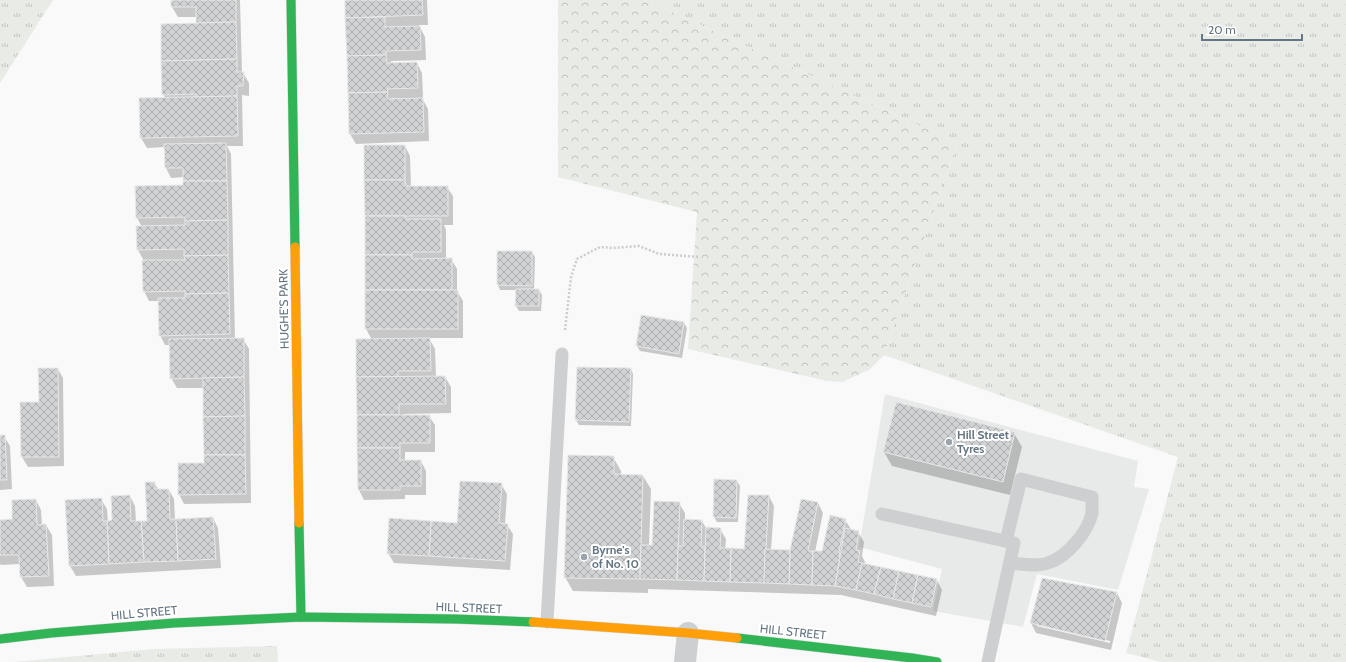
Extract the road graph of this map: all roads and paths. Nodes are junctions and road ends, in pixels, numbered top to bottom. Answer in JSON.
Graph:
{"nodes":[{"id":1,"x":291,"y":0,"type":"edge"},
{"id":2,"x":700,"y":257,"type":"dead end"},
{"id":3,"x":562,"y":354,"type":"joint"},
{"id":4,"x":882,"y":514,"type":"dead end"},
{"id":5,"x":1006,"y":541,"type":"junction"},
{"id":6,"x":1010,"y":563,"type":"junction"},
{"id":7,"x":301,"y":617,"type":"junction"},
{"id":8,"x":547,"y":622,"type":"junction"},
{"id":9,"x":688,"y":633,"type":"junction"},
{"id":10,"x":0,"y":639,"type":"edge"},
{"id":11,"x":912,"y":660,"type":"edge"},
{"id":12,"x":685,"y":662,"type":"edge"},
{"id":13,"x":937,"y":662,"type":"edge"},
{"id":14,"x":988,"y":662,"type":"edge"}],
"edges":[{"from":1,"to":7,"type":"main road","name":"HUGHE'S PARK"},
{"from":2,"to":3,"type":"path"},
{"from":3,"to":8,"type":"lane"},
{"from":4,"to":5,"type":"lane"},
{"from":5,"to":6,"type":"lane"},
{"from":5,"to":6,"type":"lane"},
{"from":6,"to":14,"type":"lane"},
{"from":7,"to":8,"type":"main road","name":"HILL STREET"},
{"from":7,"to":10,"type":"main road","name":"HILL STREET"},
{"from":8,"to":9,"type":"main road","name":"HILL STREET"},
{"from":9,"to":11,"type":"main road","name":"HILL STREET"},
{"from":9,"to":12,"type":"street"},
{"from":11,"to":13,"type":"main road","name":"HILL STREET"}]}
